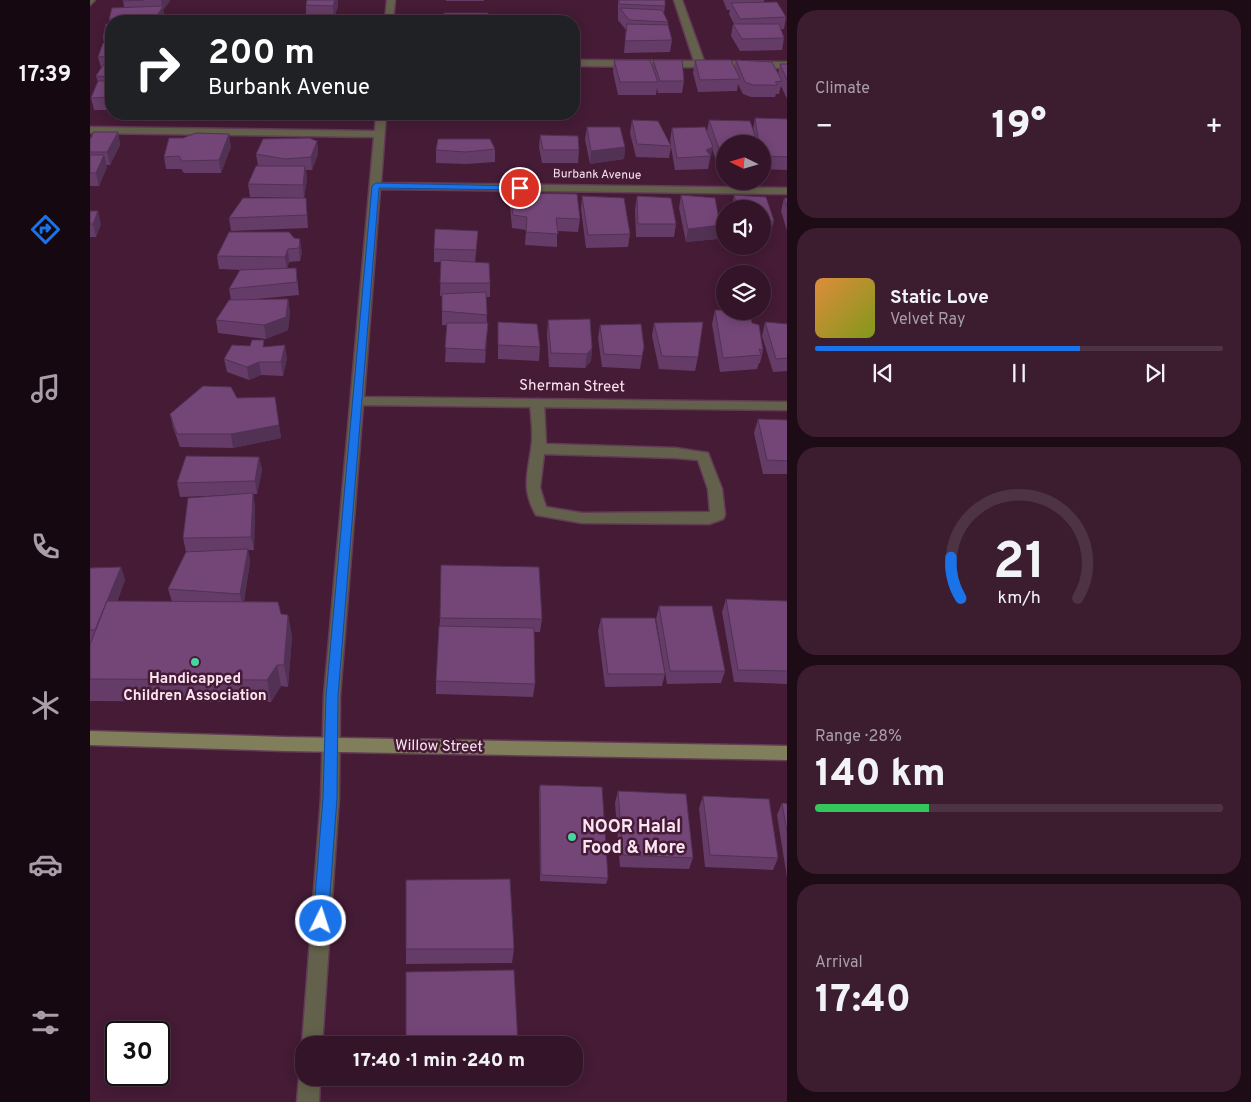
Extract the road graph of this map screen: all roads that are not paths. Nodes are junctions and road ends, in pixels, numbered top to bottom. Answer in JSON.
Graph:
{"nodes":[{"id":1,"x":391,"y":0,"type":"edge"},
{"id":2,"x":678,"y":0,"type":"edge"},
{"id":3,"x":390,"y":15,"type":"edge"},
{"id":4,"x":580,"y":64,"type":"edge"},
{"id":5,"x":700,"y":64,"type":"junction"},
{"id":6,"x":787,"y":65,"type":"edge"},
{"id":7,"x":380,"y":120,"type":"edge"},
{"id":8,"x":90,"y":130,"type":"edge"},
{"id":9,"x":379,"y":134,"type":"junction"},
{"id":10,"x":376,"y":186,"type":"junction"},
{"id":11,"x":787,"y":191,"type":"edge"},
{"id":12,"x":356,"y":401,"type":"junction"},
{"id":13,"x":537,"y":403,"type":"junction"},
{"id":14,"x":787,"y":406,"type":"edge"},
{"id":15,"x":539,"y":449,"type":"junction"},
{"id":16,"x":90,"y":738,"type":"edge"},
{"id":17,"x":331,"y":745,"type":"junction"},
{"id":18,"x":787,"y":753,"type":"edge"},
{"id":19,"x":313,"y":1036,"type":"edge"},
{"id":20,"x":309,"y":1086,"type":"edge"},
{"id":21,"x":308,"y":1102,"type":"edge"}],
"edges":[{"from":1,"to":3,"type":"street"},
{"from":2,"to":5,"type":"street"},
{"from":4,"to":5,"type":"street"},
{"from":5,"to":6,"type":"street"},
{"from":7,"to":9,"type":"street"},
{"from":8,"to":9,"type":"street"},
{"from":9,"to":10,"type":"street"},
{"from":10,"to":11,"type":"street","name":"Burbank Avenue"},
{"from":10,"to":12,"type":"street"},
{"from":12,"to":13,"type":"street","name":"Sherman Street"},
{"from":12,"to":17,"type":"street"},
{"from":13,"to":14,"type":"street","name":"Sherman Street"},
{"from":13,"to":15,"type":"street"},
{"from":15,"to":15,"type":"street"},
{"from":16,"to":17,"type":"street","name":"Willow Street"},
{"from":17,"to":18,"type":"street","name":"Willow Street"},
{"from":17,"to":19,"type":"street"},
{"from":20,"to":21,"type":"street"}]}
